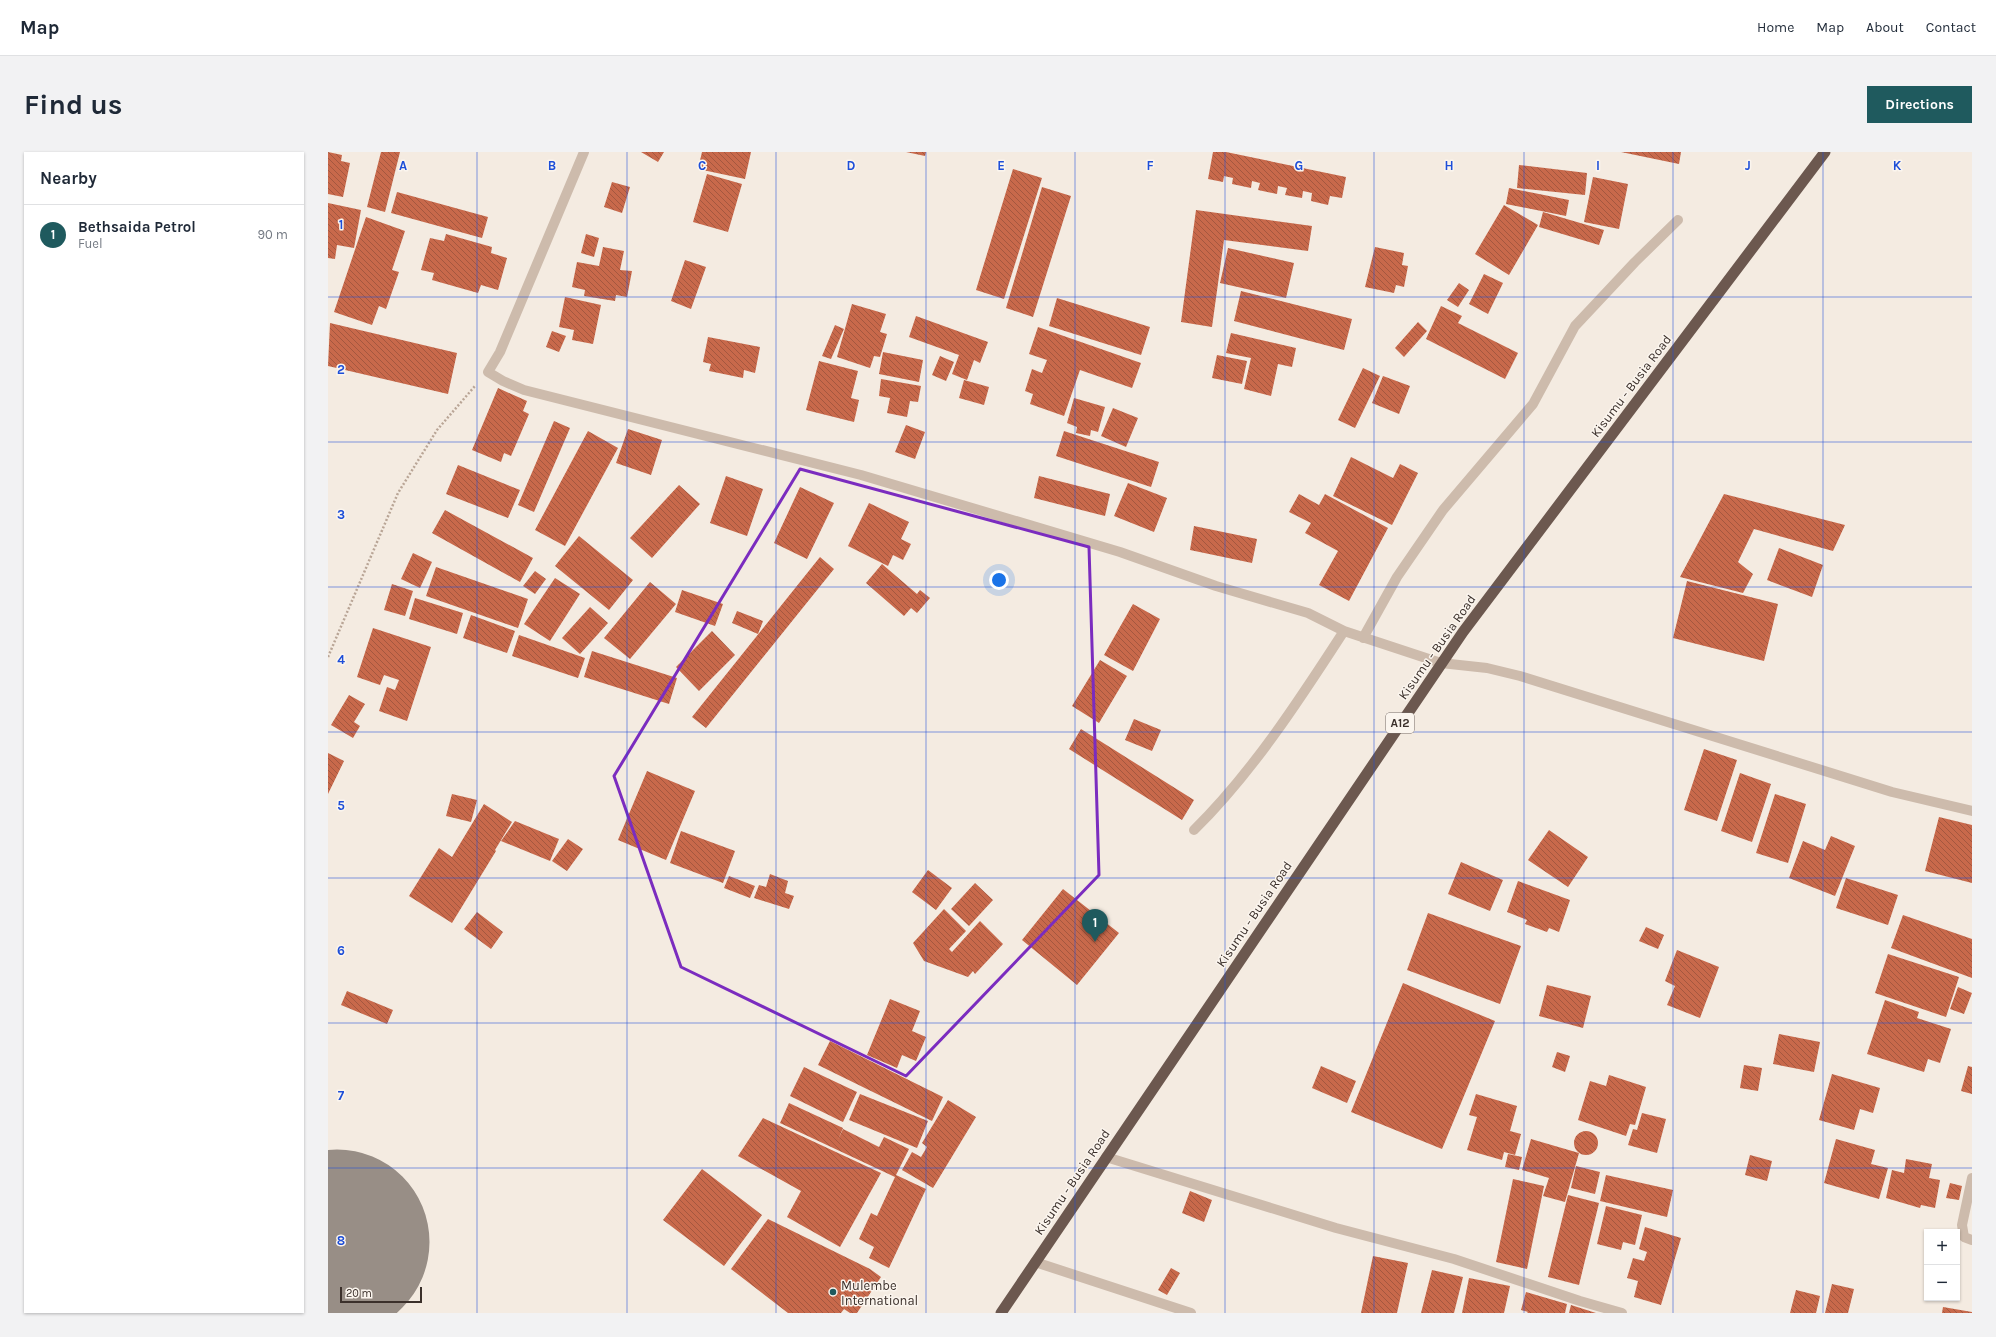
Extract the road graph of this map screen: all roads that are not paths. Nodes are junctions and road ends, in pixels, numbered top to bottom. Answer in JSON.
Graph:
{"nodes":[{"id":1,"x":584,"y":152,"type":"edge"},
{"id":2,"x":1825,"y":152,"type":"edge"},
{"id":3,"x":1678,"y":220,"type":"dead end"},
{"id":4,"x":1344,"y":631,"type":"junction"},
{"id":5,"x":1363,"y":638,"type":"junction"},
{"id":6,"x":1441,"y":663,"type":"junction"},
{"id":7,"x":1972,"y":811,"type":"edge"},
{"id":8,"x":1194,"y":830,"type":"dead end"},
{"id":9,"x":1106,"y":1157,"type":"junction"},
{"id":10,"x":1972,"y":1178,"type":"edge"},
{"id":11,"x":1972,"y":1240,"type":"edge"},
{"id":12,"x":1035,"y":1262,"type":"junction"},
{"id":13,"x":1001,"y":1313,"type":"edge"},
{"id":14,"x":1191,"y":1313,"type":"edge"},
{"id":15,"x":1622,"y":1313,"type":"edge"}],
"edges":[{"from":1,"to":4,"type":"street"},
{"from":2,"to":6,"type":"highway","name":"Kisumu - Busia Road","number":"A12"},
{"from":3,"to":5,"type":"street"},
{"from":4,"to":5,"type":"street"},
{"from":4,"to":8,"type":"street"},
{"from":5,"to":6,"type":"street"},
{"from":6,"to":7,"type":"street"},
{"from":6,"to":9,"type":"highway","name":"Kisumu - Busia Road","number":"A12"},
{"from":9,"to":12,"type":"highway","name":"Kisumu - Busia Road","number":"A12"},
{"from":9,"to":15,"type":"street"},
{"from":10,"to":11,"type":"street"},
{"from":12,"to":13,"type":"highway","name":"Kisumu - Busia Road","number":"A12"},
{"from":12,"to":14,"type":"street"}]}
